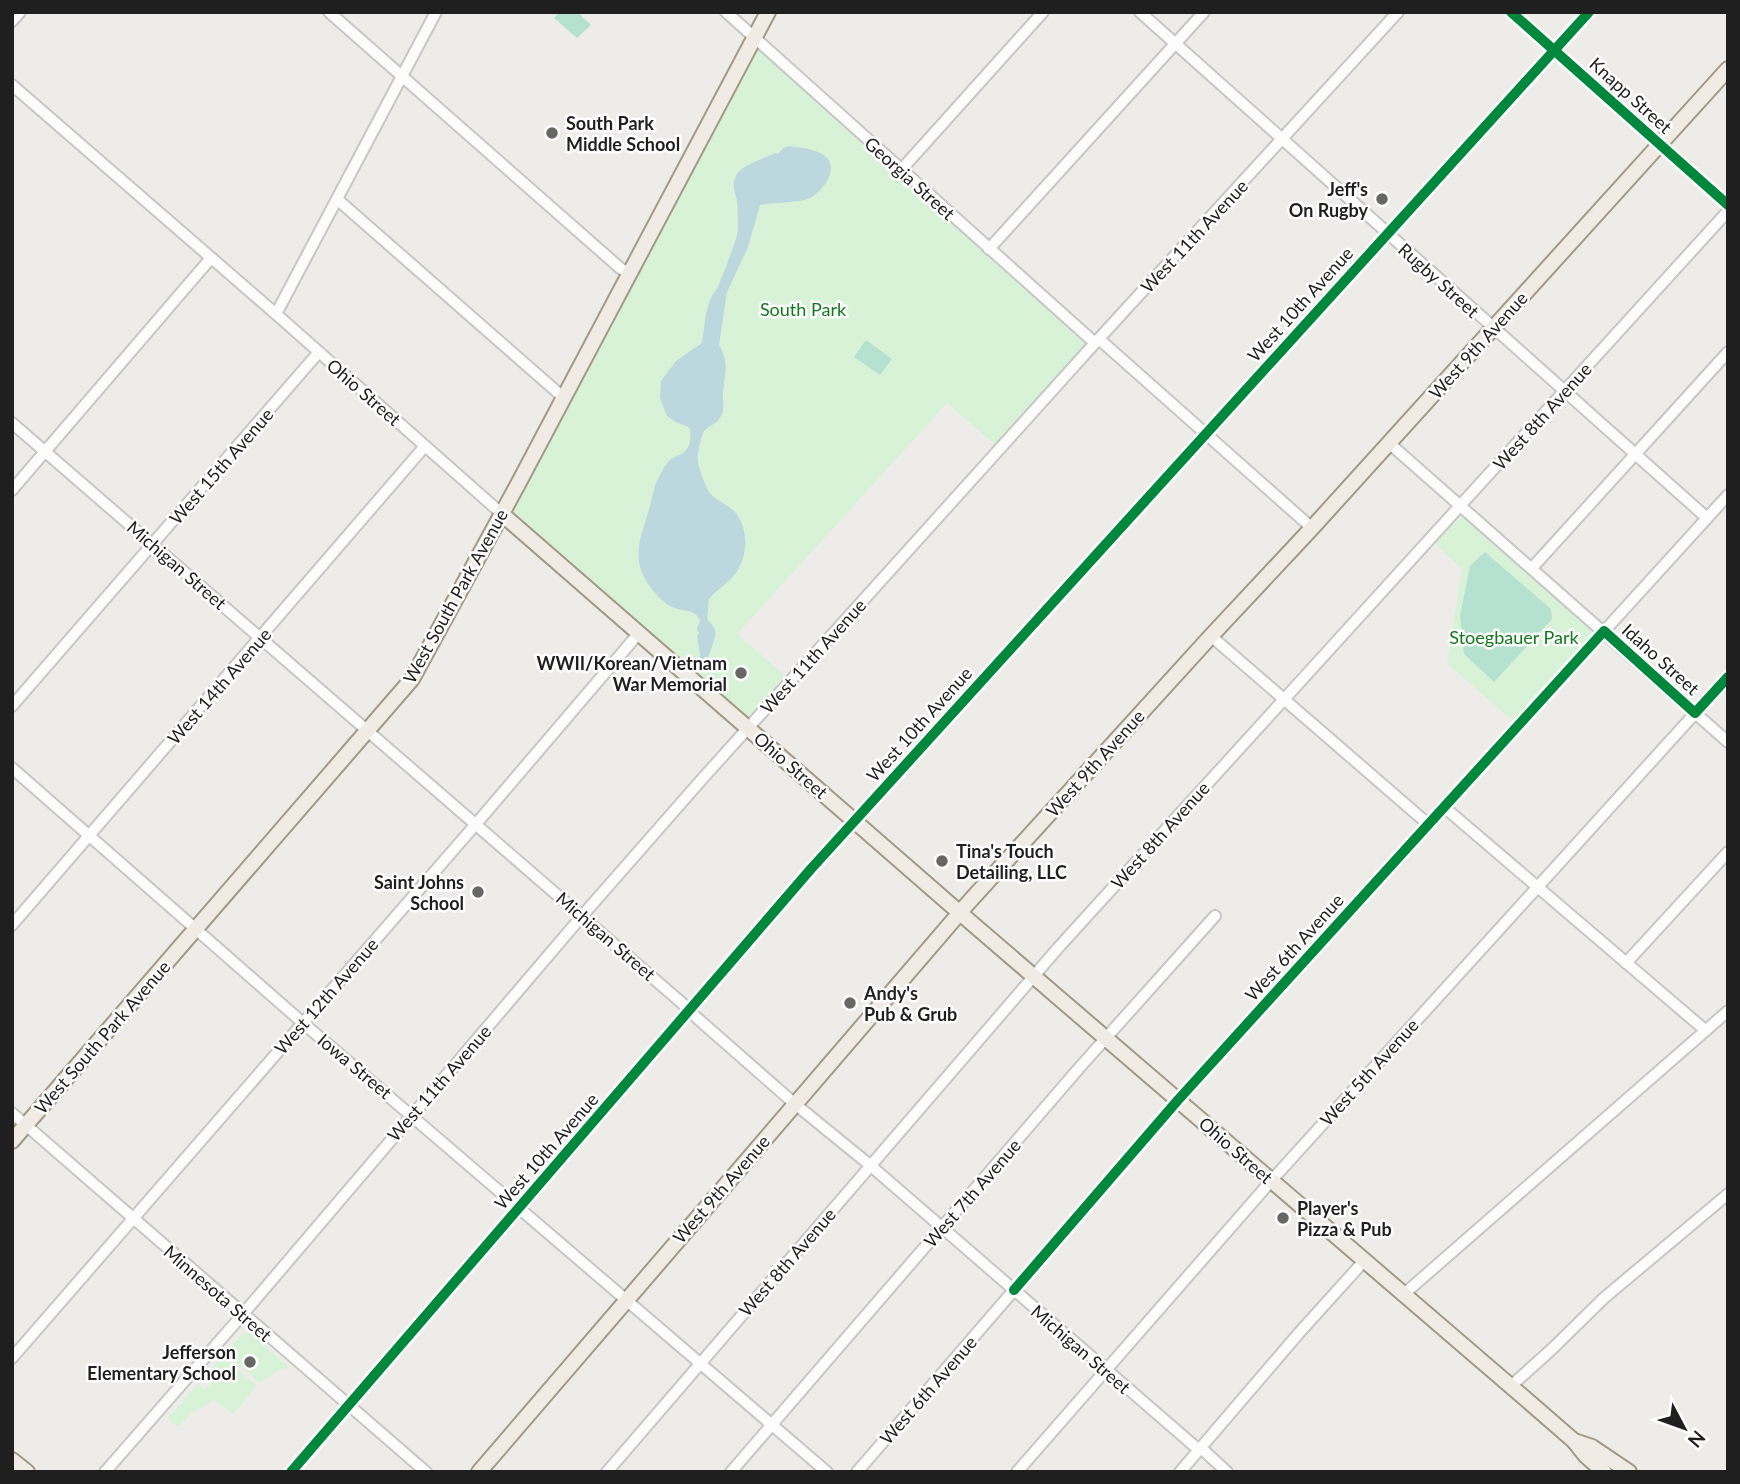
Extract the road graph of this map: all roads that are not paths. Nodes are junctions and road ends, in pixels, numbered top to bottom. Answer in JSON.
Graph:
{"nodes":[{"id":1,"x":20,"y":12,"type":"edge"},
{"id":2,"x":329,"y":12,"type":"edge"},
{"id":3,"x":436,"y":12,"type":"edge"},
{"id":4,"x":726,"y":12,"type":"edge"},
{"id":5,"x":768,"y":12,"type":"edge"},
{"id":6,"x":1043,"y":12,"type":"edge"},
{"id":7,"x":1140,"y":12,"type":"edge"},
{"id":8,"x":1204,"y":12,"type":"edge"},
{"id":9,"x":1398,"y":12,"type":"edge"},
{"id":10,"x":1511,"y":12,"type":"edge"},
{"id":11,"x":1589,"y":12,"type":"edge"},
{"id":12,"x":12,"y":21,"type":"edge"},
{"id":13,"x":755,"y":38,"type":"junction"},
{"id":14,"x":1175,"y":44,"type":"junction"},
{"id":15,"x":1555,"y":50,"type":"junction"},
{"id":16,"x":1728,"y":69,"type":"edge"},
{"id":17,"x":402,"y":76,"type":"junction"},
{"id":18,"x":12,"y":85,"type":"edge"},
{"id":19,"x":1283,"y":139,"type":"junction"},
{"id":20,"x":1660,"y":145,"type":"junction"},
{"id":21,"x":901,"y":170,"type":"junction"},
{"id":22,"x":338,"y":201,"type":"junction"},
{"id":23,"x":1728,"y":205,"type":"edge"},
{"id":24,"x":1728,"y":211,"type":"edge"},
{"id":25,"x":1387,"y":234,"type":"junction"},
{"id":26,"x":989,"y":249,"type":"junction"},
{"id":27,"x":211,"y":258,"type":"junction"},
{"id":28,"x":630,"y":274,"type":"junction"},
{"id":29,"x":276,"y":314,"type":"junction"},
{"id":30,"x":1493,"y":328,"type":"junction"},
{"id":31,"x":1097,"y":341,"type":"junction"},
{"id":32,"x":318,"y":352,"type":"junction"},
{"id":33,"x":1728,"y":352,"type":"edge"},
{"id":34,"x":1564,"y":390,"type":"junction"},
{"id":35,"x":564,"y":398,"type":"junction"},
{"id":36,"x":12,"y":423,"type":"edge"},
{"id":37,"x":1206,"y":434,"type":"junction"},
{"id":38,"x":1389,"y":443,"type":"junction"},
{"id":39,"x":425,"y":446,"type":"junction"},
{"id":40,"x":46,"y":452,"type":"junction"},
{"id":41,"x":1636,"y":454,"type":"junction"},
{"id":42,"x":12,"y":490,"type":"edge"},
{"id":43,"x":1728,"y":495,"type":"edge"},
{"id":44,"x":1460,"y":506,"type":"junction"},
{"id":45,"x":502,"y":514,"type":"junction"},
{"id":46,"x":1707,"y":518,"type":"junction"},
{"id":47,"x":1312,"y":528,"type":"junction"},
{"id":48,"x":153,"y":545,"type":"junction"},
{"id":49,"x":1532,"y":568,"type":"junction"},
{"id":50,"x":1604,"y":631,"type":"junction"},
{"id":51,"x":639,"y":633,"type":"junction"},
{"id":52,"x":1211,"y":636,"type":"junction"},
{"id":53,"x":261,"y":638,"type":"junction"},
{"id":54,"x":1728,"y":677,"type":"edge"},
{"id":55,"x":1284,"y":698,"type":"junction"},
{"id":56,"x":12,"y":706,"type":"edge"},
{"id":57,"x":1695,"y":713,"type":"junction"},
{"id":58,"x":748,"y":728,"type":"junction"},
{"id":59,"x":367,"y":731,"type":"junction"},
{"id":60,"x":1728,"y":741,"type":"edge"},
{"id":61,"x":12,"y":768,"type":"edge"},
{"id":62,"x":1444,"y":807,"type":"junction"},
{"id":63,"x":855,"y":821,"type":"junction"},
{"id":64,"x":476,"y":824,"type":"junction"},
{"id":65,"x":1429,"y":824,"type":"junction"},
{"id":66,"x":90,"y":836,"type":"junction"},
{"id":67,"x":1728,"y":852,"type":"edge"},
{"id":68,"x":1537,"y":887,"type":"junction"},
{"id":69,"x":960,"y":913,"type":"junction"},
{"id":70,"x":582,"y":916,"type":"junction"},
{"id":71,"x":1215,"y":916,"type":"dead end"},
{"id":72,"x":12,"y":925,"type":"edge"},
{"id":73,"x":195,"y":927,"type":"junction"},
{"id":74,"x":1626,"y":963,"type":"junction"},
{"id":75,"x":1033,"y":976,"type":"junction"},
{"id":76,"x":689,"y":1011,"type":"junction"},
{"id":77,"x":1728,"y":1011,"type":"edge"},
{"id":78,"x":303,"y":1023,"type":"junction"},
{"id":79,"x":1705,"y":1030,"type":"junction"},
{"id":80,"x":1106,"y":1038,"type":"junction"},
{"id":81,"x":1178,"y":1100,"type":"junction"},
{"id":82,"x":795,"y":1104,"type":"junction"},
{"id":83,"x":12,"y":1113,"type":"edge"},
{"id":84,"x":412,"y":1114,"type":"junction"},
{"id":85,"x":26,"y":1125,"type":"junction"},
{"id":86,"x":12,"y":1141,"type":"edge"},
{"id":87,"x":871,"y":1166,"type":"junction"},
{"id":88,"x":1271,"y":1181,"type":"junction"},
{"id":89,"x":1728,"y":1194,"type":"edge"},
{"id":90,"x":520,"y":1208,"type":"junction"},
{"id":91,"x":133,"y":1218,"type":"junction"},
{"id":92,"x":941,"y":1228,"type":"junction"},
{"id":93,"x":1364,"y":1261,"type":"junction"},
{"id":94,"x":1014,"y":1290,"type":"junction"},
{"id":95,"x":1404,"y":1294,"type":"junction"},
{"id":96,"x":626,"y":1300,"type":"junction"},
{"id":97,"x":243,"y":1314,"type":"junction"},
{"id":98,"x":12,"y":1358,"type":"edge"},
{"id":99,"x":700,"y":1363,"type":"junction"},
{"id":100,"x":1106,"y":1371,"type":"junction"},
{"id":101,"x":1511,"y":1386,"type":"junction"},
{"id":102,"x":349,"y":1405,"type":"junction"},
{"id":103,"x":772,"y":1424,"type":"junction"},
{"id":104,"x":1574,"y":1441,"type":"junction"},
{"id":105,"x":1200,"y":1449,"type":"junction"},
{"id":106,"x":12,"y":1460,"type":"edge"},
{"id":107,"x":27,"y":1472,"type":"edge"},
{"id":108,"x":105,"y":1472,"type":"edge"},
{"id":109,"x":291,"y":1472,"type":"edge"},
{"id":110,"x":426,"y":1472,"type":"edge"},
{"id":111,"x":479,"y":1472,"type":"edge"},
{"id":112,"x":607,"y":1472,"type":"edge"},
{"id":113,"x":731,"y":1472,"type":"edge"},
{"id":114,"x":827,"y":1472,"type":"edge"},
{"id":115,"x":857,"y":1472,"type":"edge"},
{"id":116,"x":1017,"y":1472,"type":"edge"},
{"id":117,"x":1180,"y":1472,"type":"edge"},
{"id":118,"x":1227,"y":1472,"type":"edge"},
{"id":119,"x":1604,"y":1472,"type":"edge"},
{"id":120,"x":1629,"y":1472,"type":"edge"}],
"edges":[{"from":1,"to":12,"type":"street"},
{"from":2,"to":17,"type":"street"},
{"from":3,"to":17,"type":"street"},
{"from":4,"to":13,"type":"street","name":"Georgia Street"},
{"from":5,"to":13,"type":"main road","name":"West South Park Avenue"},
{"from":6,"to":21,"type":"street"},
{"from":7,"to":14,"type":"street","name":"Rugby Street"},
{"from":8,"to":14,"type":"street"},
{"from":9,"to":19,"type":"street","name":"West 11th Avenue"},
{"from":10,"to":15,"type":"street","name":"Knapp Street"},
{"from":11,"to":15,"type":"street","name":"West 10th Avenue"},
{"from":13,"to":21,"type":"street","name":"Georgia Street"},
{"from":13,"to":28,"type":"main road","name":"West South Park Avenue"},
{"from":14,"to":19,"type":"street","name":"Rugby Street"},
{"from":14,"to":26,"type":"street"},
{"from":15,"to":20,"type":"street","name":"Knapp Street"},
{"from":15,"to":25,"type":"street","name":"West 10th Avenue"},
{"from":16,"to":20,"type":"main road","name":"West 9th Avenue"},
{"from":17,"to":22,"type":"street"},
{"from":17,"to":28,"type":"street"},
{"from":18,"to":27,"type":"street","name":"Ohio Street"},
{"from":19,"to":25,"type":"street","name":"Rugby Street"},
{"from":19,"to":31,"type":"street","name":"West 11th Avenue"},
{"from":20,"to":23,"type":"street","name":"Knapp Street"},
{"from":20,"to":30,"type":"main road","name":"West 9th Avenue"},
{"from":21,"to":26,"type":"street","name":"Georgia Street"},
{"from":22,"to":29,"type":"street"},
{"from":22,"to":35,"type":"street"},
{"from":24,"to":34,"type":"street","name":"West 8th Avenue"},
{"from":25,"to":30,"type":"street","name":"Rugby Street"},
{"from":25,"to":37,"type":"street","name":"West 10th Avenue"},
{"from":26,"to":31,"type":"street","name":"Georgia Street"},
{"from":27,"to":29,"type":"street","name":"Ohio Street"},
{"from":27,"to":40,"type":"street"},
{"from":28,"to":35,"type":"main road","name":"West South Park Avenue"},
{"from":29,"to":32,"type":"street","name":"Ohio Street"},
{"from":30,"to":34,"type":"street","name":"Rugby Street"},
{"from":30,"to":38,"type":"main road","name":"West 9th Avenue"},
{"from":31,"to":37,"type":"street","name":"Georgia Street"},
{"from":31,"to":58,"type":"street","name":"West 11th Avenue"},
{"from":32,"to":39,"type":"street","name":"Ohio Street"},
{"from":32,"to":48,"type":"street","name":"West 15th Avenue"},
{"from":33,"to":41,"type":"street"},
{"from":34,"to":41,"type":"street","name":"Rugby Street"},
{"from":34,"to":44,"type":"street","name":"West 8th Avenue"},
{"from":35,"to":45,"type":"main road","name":"West South Park Avenue"},
{"from":36,"to":40,"type":"street","name":"Michigan Street"},
{"from":37,"to":47,"type":"street","name":"Georgia Street"},
{"from":37,"to":63,"type":"street","name":"West 10th Avenue"},
{"from":38,"to":44,"type":"street","name":"Idaho Street"},
{"from":38,"to":47,"type":"main road","name":"West 9th Avenue"},
{"from":39,"to":45,"type":"street","name":"Ohio Street"},
{"from":39,"to":53,"type":"street","name":"West 14th Avenue"},
{"from":40,"to":42,"type":"street"},
{"from":40,"to":48,"type":"street","name":"Michigan Street"},
{"from":41,"to":46,"type":"street","name":"Rugby Street"},
{"from":41,"to":49,"type":"street"},
{"from":43,"to":46,"type":"street","name":"West 6th Avenue"},
{"from":44,"to":49,"type":"street","name":"Idaho Street"},
{"from":44,"to":55,"type":"street","name":"West 8th Avenue"},
{"from":45,"to":51,"type":"main road","name":"Ohio Street"},
{"from":45,"to":59,"type":"main road","name":"West South Park Avenue"},
{"from":46,"to":50,"type":"street","name":"West 6th Avenue"},
{"from":47,"to":52,"type":"main road","name":"West 9th Avenue"},
{"from":48,"to":53,"type":"street","name":"Michigan Street"},
{"from":48,"to":56,"type":"street","name":"West 15th Avenue"},
{"from":49,"to":50,"type":"street","name":"Idaho Street"},
{"from":50,"to":57,"type":"street","name":"Idaho Street"},
{"from":50,"to":62,"type":"street","name":"West 6th Avenue"},
{"from":51,"to":58,"type":"main road","name":"Ohio Street"},
{"from":51,"to":64,"type":"street","name":"West 12th Avenue"},
{"from":52,"to":55,"type":"street"},
{"from":52,"to":69,"type":"main road","name":"West 9th Avenue"},
{"from":53,"to":59,"type":"street","name":"Michigan Street"},
{"from":53,"to":66,"type":"street","name":"West 14th Avenue"},
{"from":54,"to":57,"type":"street","name":"West 5th Avenue"},
{"from":55,"to":65,"type":"street"},
{"from":55,"to":75,"type":"street","name":"West 8th Avenue"},
{"from":57,"to":60,"type":"street","name":"Idaho Street"},
{"from":57,"to":68,"type":"street","name":"West 5th Avenue"},
{"from":58,"to":63,"type":"main road","name":"Ohio Street"},
{"from":58,"to":70,"type":"street","name":"West 11th Avenue"},
{"from":59,"to":64,"type":"street","name":"Michigan Street"},
{"from":59,"to":73,"type":"main road","name":"West South Park Avenue"},
{"from":61,"to":66,"type":"street","name":"Iowa Street"},
{"from":62,"to":65,"type":"street","name":"West 6th Avenue"},
{"from":62,"to":68,"type":"street"},
{"from":63,"to":69,"type":"main road","name":"Ohio Street"},
{"from":63,"to":76,"type":"street","name":"West 10th Avenue"},
{"from":64,"to":70,"type":"street","name":"Michigan Street"},
{"from":64,"to":78,"type":"street","name":"West 12th Avenue"},
{"from":65,"to":81,"type":"street","name":"West 6th Avenue"},
{"from":66,"to":72,"type":"street","name":"West 14th Avenue"},
{"from":66,"to":73,"type":"street","name":"Iowa Street"},
{"from":67,"to":74,"type":"street"},
{"from":68,"to":74,"type":"street"},
{"from":68,"to":88,"type":"street","name":"West 5th Avenue"},
{"from":69,"to":75,"type":"main road","name":"Ohio Street"},
{"from":69,"to":82,"type":"main road","name":"West 9th Avenue"},
{"from":70,"to":76,"type":"street","name":"Michigan Street"},
{"from":70,"to":84,"type":"street","name":"West 11th Avenue"},
{"from":71,"to":80,"type":"street","name":"West 7th Avenue"},
{"from":73,"to":78,"type":"street","name":"Iowa Street"},
{"from":73,"to":85,"type":"main road","name":"West South Park Avenue"},
{"from":74,"to":79,"type":"street"},
{"from":75,"to":80,"type":"main road","name":"Ohio Street"},
{"from":75,"to":87,"type":"street","name":"West 8th Avenue"},
{"from":76,"to":82,"type":"street","name":"Michigan Street"},
{"from":76,"to":90,"type":"street","name":"West 10th Avenue"},
{"from":77,"to":79,"type":"street"},
{"from":78,"to":84,"type":"street","name":"Iowa Street"},
{"from":78,"to":91,"type":"street","name":"West 12th Avenue"},
{"from":79,"to":95,"type":"street"},
{"from":80,"to":81,"type":"main road","name":"Ohio Street"},
{"from":80,"to":92,"type":"street","name":"West 7th Avenue"},
{"from":81,"to":88,"type":"main road","name":"Ohio Street"},
{"from":81,"to":94,"type":"street","name":"West 6th Avenue"},
{"from":82,"to":87,"type":"street","name":"Michigan Street"},
{"from":82,"to":96,"type":"main road","name":"West 9th Avenue"},
{"from":83,"to":85,"type":"street","name":"Minnesota Street"},
{"from":84,"to":90,"type":"street","name":"Iowa Street"},
{"from":84,"to":97,"type":"street","name":"West 11th Avenue"},
{"from":85,"to":86,"type":"main road","name":"West South Park Avenue"},
{"from":85,"to":91,"type":"street","name":"Minnesota Street"},
{"from":87,"to":92,"type":"street","name":"Michigan Street"},
{"from":87,"to":99,"type":"street","name":"West 8th Avenue"},
{"from":88,"to":93,"type":"main road","name":"Ohio Street"},
{"from":88,"to":100,"type":"street","name":"West 5th Avenue"},
{"from":89,"to":101,"type":"street"},
{"from":90,"to":96,"type":"street","name":"Iowa Street"},
{"from":90,"to":102,"type":"street","name":"West 10th Avenue"},
{"from":91,"to":97,"type":"street","name":"Minnesota Street"},
{"from":91,"to":98,"type":"street","name":"West 12th Avenue"},
{"from":92,"to":94,"type":"street","name":"Michigan Street"},
{"from":92,"to":103,"type":"street","name":"West 7th Avenue"},
{"from":93,"to":95,"type":"main road","name":"Ohio Street"},
{"from":93,"to":105,"type":"street"},
{"from":94,"to":100,"type":"street","name":"Michigan Street"},
{"from":94,"to":115,"type":"street","name":"West 6th Avenue"},
{"from":95,"to":101,"type":"main road","name":"Ohio Street"},
{"from":96,"to":99,"type":"street","name":"Iowa Street"},
{"from":96,"to":111,"type":"main road","name":"West 9th Avenue"},
{"from":97,"to":102,"type":"street","name":"Minnesota Street"},
{"from":97,"to":108,"type":"street","name":"West 11th Avenue"},
{"from":99,"to":103,"type":"street","name":"Iowa Street"},
{"from":99,"to":112,"type":"street","name":"West 8th Avenue"},
{"from":100,"to":105,"type":"street","name":"Michigan Street"},
{"from":100,"to":116,"type":"street","name":"West 5th Avenue"},
{"from":101,"to":104,"type":"main road","name":"Ohio Street"},
{"from":102,"to":109,"type":"street","name":"West 10th Avenue"},
{"from":102,"to":110,"type":"street","name":"Minnesota Street"},
{"from":103,"to":113,"type":"street","name":"West 7th Avenue"},
{"from":103,"to":114,"type":"street","name":"Iowa Street"},
{"from":104,"to":119,"type":"main road","name":"Ohio Street"},
{"from":104,"to":120,"type":"main road","name":"Ohio Street"},
{"from":105,"to":117,"type":"street"},
{"from":105,"to":118,"type":"street","name":"Michigan Street"},
{"from":106,"to":107,"type":"main road"}]}
